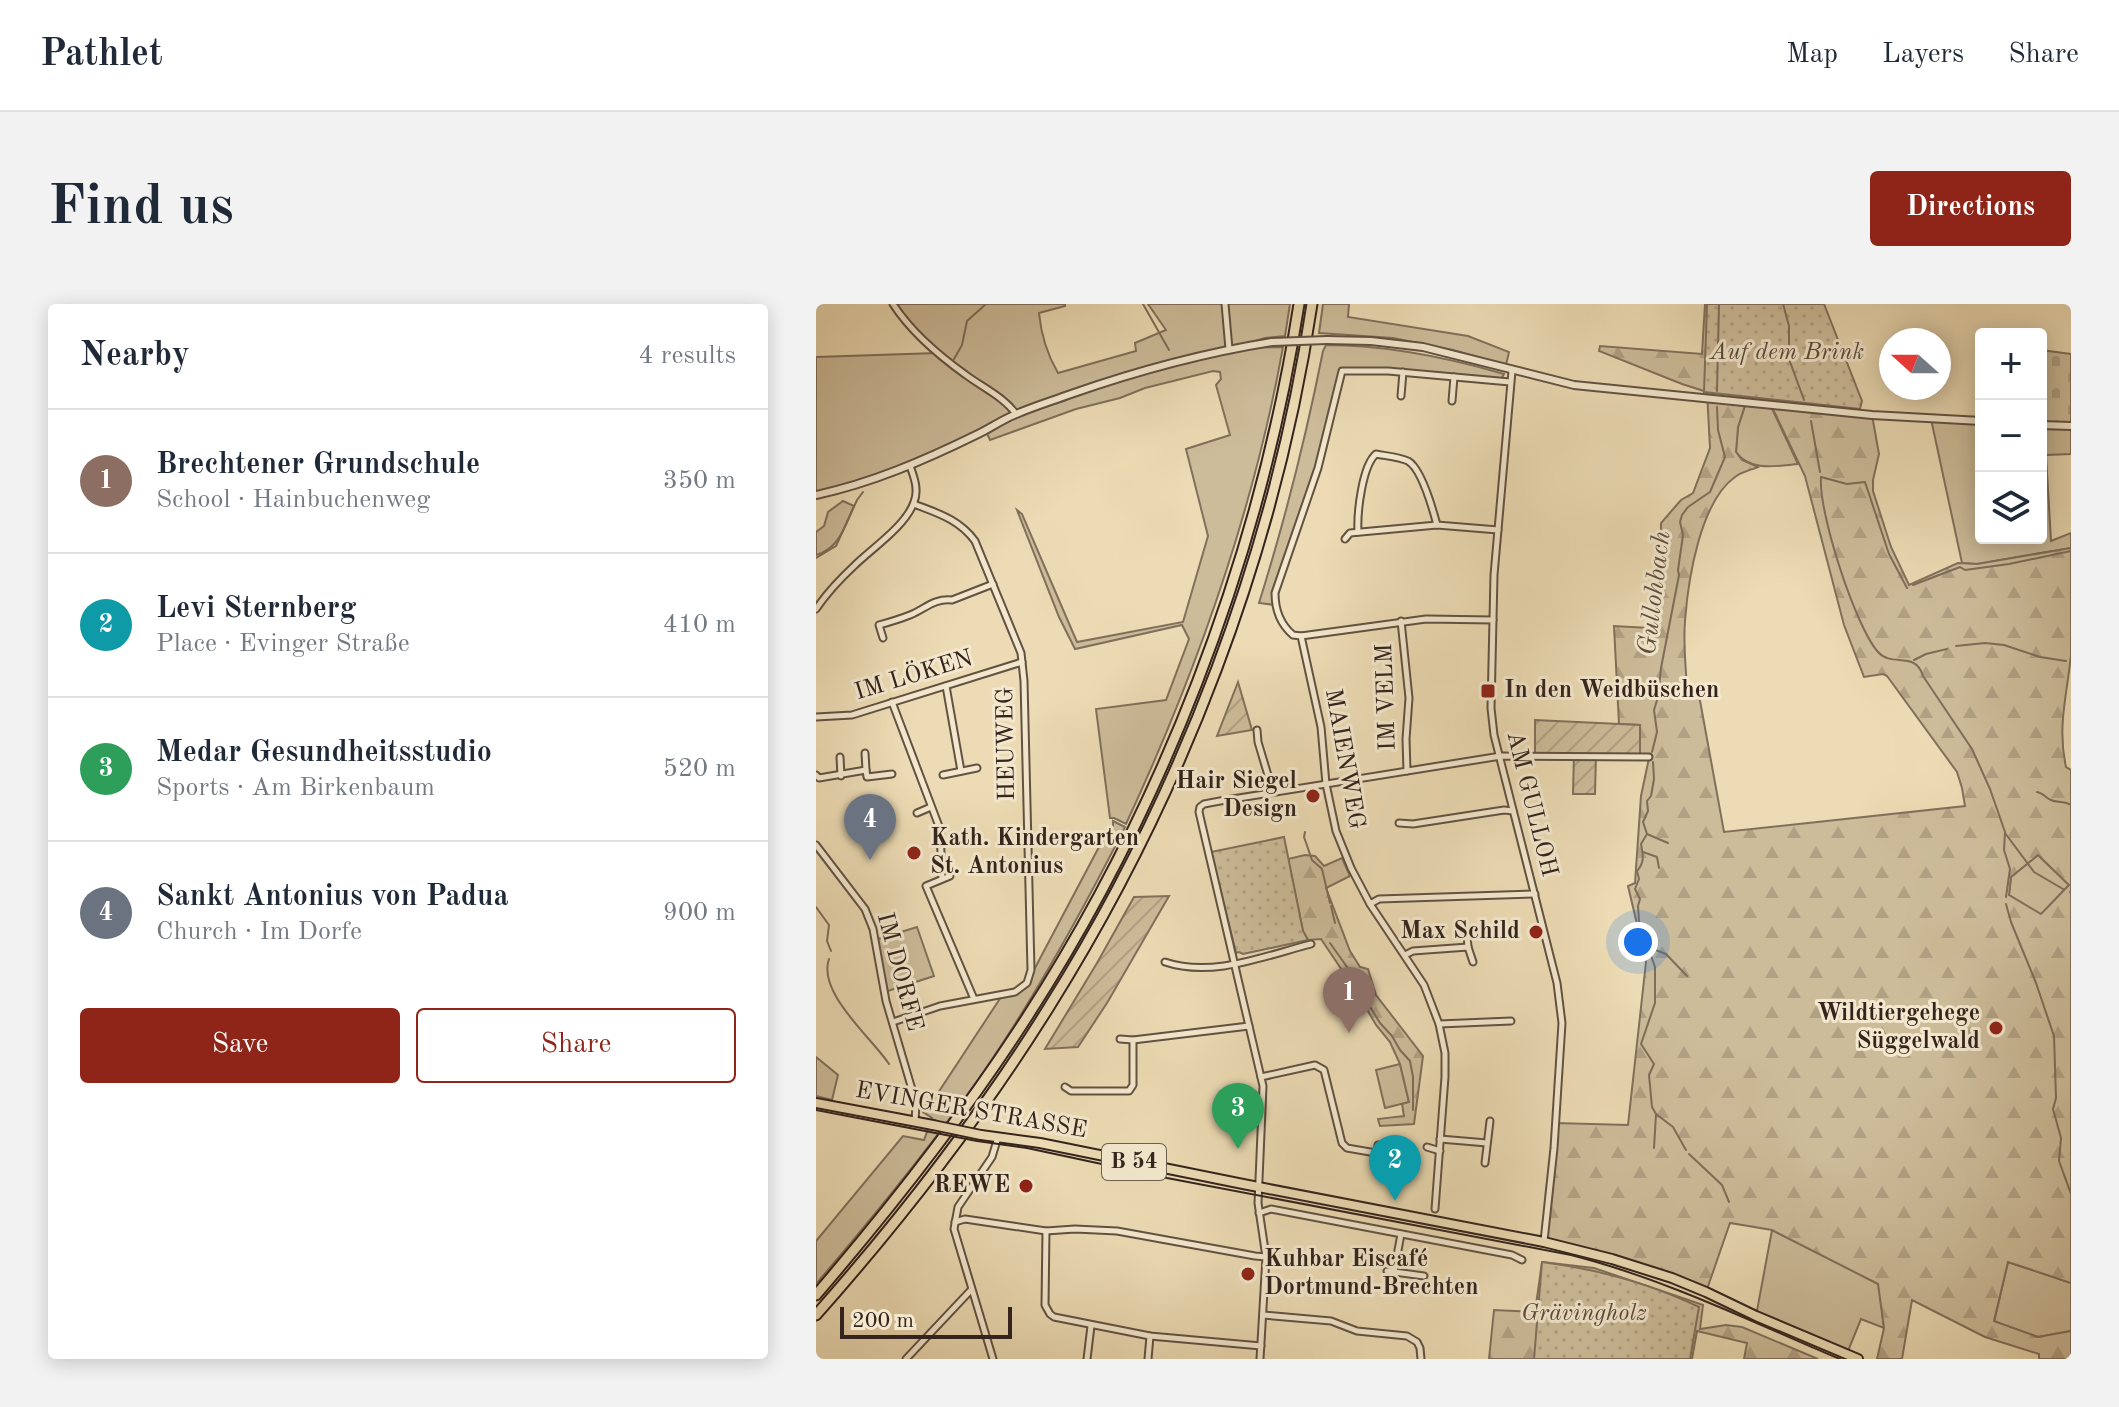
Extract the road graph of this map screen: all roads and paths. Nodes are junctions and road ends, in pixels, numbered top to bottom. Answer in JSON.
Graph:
{"nodes":[{"id":1,"x":893,"y":304,"type":"edge"},
{"id":2,"x":1225,"y":304,"type":"edge"},
{"id":3,"x":1299,"y":304,"type":"edge"},
{"id":4,"x":1312,"y":304,"type":"edge"},
{"id":5,"x":1229,"y":349,"type":"junction"},
{"id":6,"x":1512,"y":371,"type":"junction"},
{"id":7,"x":1403,"y":372,"type":"junction"},
{"id":8,"x":1454,"y":377,"type":"junction"},
{"id":9,"x":1510,"y":382,"type":"junction"},
{"id":10,"x":1401,"y":396,"type":"dead end"},
{"id":11,"x":1452,"y":401,"type":"dead end"},
{"id":12,"x":1016,"y":414,"type":"junction"},
{"id":13,"x":1975,"y":421,"type":"edge"},
{"id":14,"x":2047,"y":425,"type":"edge"},
{"id":15,"x":2071,"y":426,"type":"edge"},
{"id":16,"x":910,"y":466,"type":"junction"},
{"id":17,"x":816,"y":495,"type":"edge"},
{"id":18,"x":914,"y":504,"type":"junction"},
{"id":19,"x":1437,"y":525,"type":"junction"},
{"id":20,"x":1498,"y":530,"type":"junction"},
{"id":21,"x":1358,"y":532,"type":"junction"},
{"id":22,"x":1345,"y":539,"type":"dead end"},
{"id":23,"x":993,"y":584,"type":"junction"},
{"id":24,"x":816,"y":609,"type":"edge"},
{"id":25,"x":1493,"y":620,"type":"junction"},
{"id":26,"x":1401,"y":621,"type":"junction"},
{"id":27,"x":1301,"y":636,"type":"junction"},
{"id":28,"x":883,"y":638,"type":"dead end"},
{"id":29,"x":1022,"y":662,"type":"junction"},
{"id":30,"x":946,"y":686,"type":"junction"},
{"id":31,"x":892,"y":702,"type":"junction"},
{"id":32,"x":816,"y":717,"type":"edge"},
{"id":33,"x":1257,"y":730,"type":"dead end"},
{"id":34,"x":865,"y":753,"type":"dead end"},
{"id":35,"x":1501,"y":756,"type":"junction"},
{"id":36,"x":840,"y":757,"type":"dead end"},
{"id":37,"x":1649,"y":757,"type":"dead end"},
{"id":38,"x":977,"y":768,"type":"dead end"},
{"id":39,"x":866,"y":770,"type":"junction"},
{"id":40,"x":961,"y":771,"type":"junction"},
{"id":41,"x":1407,"y":771,"type":"junction"},
{"id":42,"x":892,"y":774,"type":"dead end"},
{"id":43,"x":816,"y":775,"type":"edge"},
{"id":44,"x":943,"y":775,"type":"dead end"},
{"id":45,"x":841,"y":776,"type":"junction"},
{"id":46,"x":1326,"y":784,"type":"junction"},
{"id":47,"x":1273,"y":792,"type":"junction"},
{"id":48,"x":931,"y":807,"type":"junction"},
{"id":49,"x":1513,"y":811,"type":"junction"},
{"id":50,"x":917,"y":813,"type":"dead end"},
{"id":51,"x":1399,"y":823,"type":"dead end"},
{"id":52,"x":816,"y":845,"type":"edge"},
{"id":53,"x":950,"y":876,"type":"dead end"},
{"id":54,"x":942,"y":879,"type":"junction"},
{"id":55,"x":1535,"y":894,"type":"junction"},
{"id":56,"x":1370,"y":904,"type":"junction"},
{"id":57,"x":1467,"y":936,"type":"dead end"},
{"id":58,"x":1311,"y":944,"type":"dead end"},
{"id":59,"x":1468,"y":947,"type":"junction"},
{"id":60,"x":1405,"y":955,"type":"junction"},
{"id":61,"x":1165,"y":962,"type":"dead end"},
{"id":62,"x":1473,"y":962,"type":"dead end"},
{"id":63,"x":1234,"y":964,"type":"junction"},
{"id":64,"x":974,"y":999,"type":"junction"},
{"id":65,"x":1511,"y":1021,"type":"dead end"},
{"id":66,"x":893,"y":1022,"type":"junction"},
{"id":67,"x":1439,"y":1024,"type":"junction"},
{"id":68,"x":1249,"y":1026,"type":"junction"},
{"id":69,"x":1120,"y":1039,"type":"dead end"},
{"id":70,"x":1133,"y":1040,"type":"junction"},
{"id":71,"x":1261,"y":1077,"type":"junction"},
{"id":72,"x":1065,"y":1087,"type":"dead end"},
{"id":73,"x":816,"y":1103,"type":"edge"},
{"id":74,"x":1490,"y":1121,"type":"dead end"},
{"id":75,"x":915,"y":1122,"type":"junction"},
{"id":76,"x":998,"y":1137,"type":"junction"},
{"id":77,"x":1440,"y":1139,"type":"junction"},
{"id":78,"x":1487,"y":1143,"type":"junction"},
{"id":79,"x":1378,"y":1145,"type":"dead end"},
{"id":80,"x":1427,"y":1147,"type":"dead end"},
{"id":81,"x":1440,"y":1151,"type":"junction"},
{"id":82,"x":1376,"y":1153,"type":"junction"},
{"id":83,"x":1375,"y":1162,"type":"dead end"},
{"id":84,"x":1485,"y":1163,"type":"dead end"},
{"id":85,"x":1259,"y":1187,"type":"junction"},
{"id":86,"x":1435,"y":1209,"type":"dead end"},
{"id":87,"x":1259,"y":1213,"type":"junction"},
{"id":88,"x":955,"y":1222,"type":"junction"},
{"id":89,"x":1046,"y":1231,"type":"junction"},
{"id":90,"x":1401,"y":1234,"type":"junction"},
{"id":91,"x":1544,"y":1242,"type":"junction"},
{"id":92,"x":1266,"y":1257,"type":"junction"},
{"id":93,"x":1522,"y":1260,"type":"dead end"},
{"id":94,"x":1424,"y":1276,"type":"dead end"},
{"id":95,"x":971,"y":1290,"type":"junction"},
{"id":96,"x":816,"y":1295,"type":"edge"},
{"id":97,"x":816,"y":1315,"type":"edge"},
{"id":98,"x":1263,"y":1315,"type":"junction"},
{"id":99,"x":1091,"y":1326,"type":"junction"},
{"id":100,"x":1150,"y":1336,"type":"junction"},
{"id":101,"x":1261,"y":1346,"type":"junction"},
{"id":102,"x":992,"y":1358,"type":"edge"},
{"id":103,"x":906,"y":1359,"type":"edge"},
{"id":104,"x":1087,"y":1359,"type":"edge"},
{"id":105,"x":1148,"y":1359,"type":"edge"},
{"id":106,"x":1260,"y":1359,"type":"edge"},
{"id":107,"x":1421,"y":1359,"type":"edge"},
{"id":108,"x":1858,"y":1359,"type":"edge"}],
"edges":[{"from":1,"to":12,"type":"street"},
{"from":2,"to":5,"type":"street"},
{"from":3,"to":96,"type":"highway"},
{"from":4,"to":97,"type":"highway"},
{"from":5,"to":6,"type":"street","bridge":true},
{"from":5,"to":12,"type":"street"},
{"from":6,"to":9,"type":"street","name":"AM GULLOH"},
{"from":6,"to":13,"type":"street"},
{"from":7,"to":8,"type":"street"},
{"from":7,"to":10,"type":"street"},
{"from":7,"to":27,"type":"street","name":"MAIENWEG"},
{"from":8,"to":9,"type":"street"},
{"from":8,"to":11,"type":"street"},
{"from":9,"to":20,"type":"street","name":"AM GULLOH"},
{"from":12,"to":16,"type":"street"},
{"from":14,"to":15,"type":"street"},
{"from":16,"to":17,"type":"street"},
{"from":16,"to":18,"type":"street"},
{"from":18,"to":23,"type":"street","name":"HEUWEG"},
{"from":18,"to":24,"type":"street"},
{"from":19,"to":20,"type":"street"},
{"from":19,"to":21,"type":"street"},
{"from":19,"to":21,"type":"street"},
{"from":20,"to":25,"type":"street","name":"AM GULLOH"},
{"from":21,"to":22,"type":"street"},
{"from":23,"to":28,"type":"street"},
{"from":23,"to":29,"type":"street","name":"HEUWEG"},
{"from":25,"to":26,"type":"street"},
{"from":25,"to":35,"type":"street","name":"AM GULLOH"},
{"from":26,"to":27,"type":"street"},
{"from":26,"to":41,"type":"street","name":"IM VELM"},
{"from":27,"to":46,"type":"street","name":"MAIENWEG"},
{"from":29,"to":30,"type":"street","name":"IM LÖKEN"},
{"from":29,"to":64,"type":"street","name":"HEUWEG"},
{"from":30,"to":31,"type":"street","name":"IM LÖKEN"},
{"from":30,"to":40,"type":"street"},
{"from":31,"to":32,"type":"street","name":"IM LÖKEN"},
{"from":31,"to":48,"type":"street"},
{"from":33,"to":47,"type":"street"},
{"from":34,"to":39,"type":"street"},
{"from":35,"to":37,"type":"street"},
{"from":35,"to":41,"type":"street"},
{"from":35,"to":49,"type":"street","name":"AM GULLOH"},
{"from":36,"to":45,"type":"street"},
{"from":38,"to":40,"type":"street"},
{"from":39,"to":42,"type":"street"},
{"from":39,"to":45,"type":"street"},
{"from":40,"to":44,"type":"street"},
{"from":41,"to":46,"type":"street"},
{"from":43,"to":45,"type":"street"},
{"from":46,"to":47,"type":"street"},
{"from":46,"to":56,"type":"street","name":"MAIENWEG"},
{"from":47,"to":63,"type":"street"},
{"from":48,"to":50,"type":"street"},
{"from":48,"to":54,"type":"street"},
{"from":49,"to":51,"type":"street"},
{"from":49,"to":55,"type":"street","name":"AM GULLOH"},
{"from":52,"to":66,"type":"street","name":"IM DORFE"},
{"from":53,"to":54,"type":"street"},
{"from":54,"to":64,"type":"street"},
{"from":55,"to":56,"type":"street"},
{"from":55,"to":91,"type":"street","name":"AM GULLOH"},
{"from":56,"to":60,"type":"street","name":"MAIENWEG"},
{"from":57,"to":59,"type":"street"},
{"from":58,"to":63,"type":"street"},
{"from":59,"to":60,"type":"street"},
{"from":59,"to":62,"type":"street"},
{"from":60,"to":67,"type":"street","name":"MAIENWEG"},
{"from":61,"to":63,"type":"street"},
{"from":63,"to":68,"type":"street"},
{"from":64,"to":66,"type":"street","name":"HEUWEG"},
{"from":65,"to":67,"type":"street"},
{"from":66,"to":75,"type":"street","name":"IM DORFE"},
{"from":67,"to":77,"type":"street","name":"MAIENWEG"},
{"from":68,"to":70,"type":"street"},
{"from":68,"to":71,"type":"street"},
{"from":69,"to":70,"type":"street"},
{"from":70,"to":72,"type":"street"},
{"from":71,"to":82,"type":"street"},
{"from":71,"to":85,"type":"street"},
{"from":73,"to":75,"type":"main road","name":"EVINGER STRASSE","number":"B 54"},
{"from":74,"to":78,"type":"street"},
{"from":75,"to":76,"type":"main road","name":"EVINGER STRASSE","number":"B 54","bridge":true},
{"from":76,"to":85,"type":"main road","name":"EVINGER STRASSE","number":"B 54"},
{"from":76,"to":88,"type":"street"},
{"from":77,"to":78,"type":"street"},
{"from":77,"to":81,"type":"street","name":"MAIENWEG"},
{"from":78,"to":84,"type":"street"},
{"from":79,"to":82,"type":"street"},
{"from":80,"to":81,"type":"street"},
{"from":81,"to":86,"type":"street","name":"MAIENWEG"},
{"from":82,"to":83,"type":"street"},
{"from":85,"to":87,"type":"street"},
{"from":85,"to":91,"type":"main road","name":"EVINGER STRASSE","number":"B 54"},
{"from":87,"to":90,"type":"street"},
{"from":87,"to":92,"type":"street"},
{"from":88,"to":89,"type":"street"},
{"from":88,"to":95,"type":"street"},
{"from":89,"to":92,"type":"street"},
{"from":89,"to":99,"type":"street"},
{"from":90,"to":93,"type":"street"},
{"from":90,"to":94,"type":"street"},
{"from":91,"to":108,"type":"main road","name":"EVINGER STRASSE","number":"B 54"},
{"from":92,"to":98,"type":"street"},
{"from":95,"to":102,"type":"street"},
{"from":95,"to":103,"type":"street"},
{"from":98,"to":101,"type":"street"},
{"from":98,"to":107,"type":"street"},
{"from":99,"to":100,"type":"street"},
{"from":99,"to":104,"type":"street"},
{"from":100,"to":101,"type":"street"},
{"from":100,"to":105,"type":"street"},
{"from":101,"to":106,"type":"street"}]}
